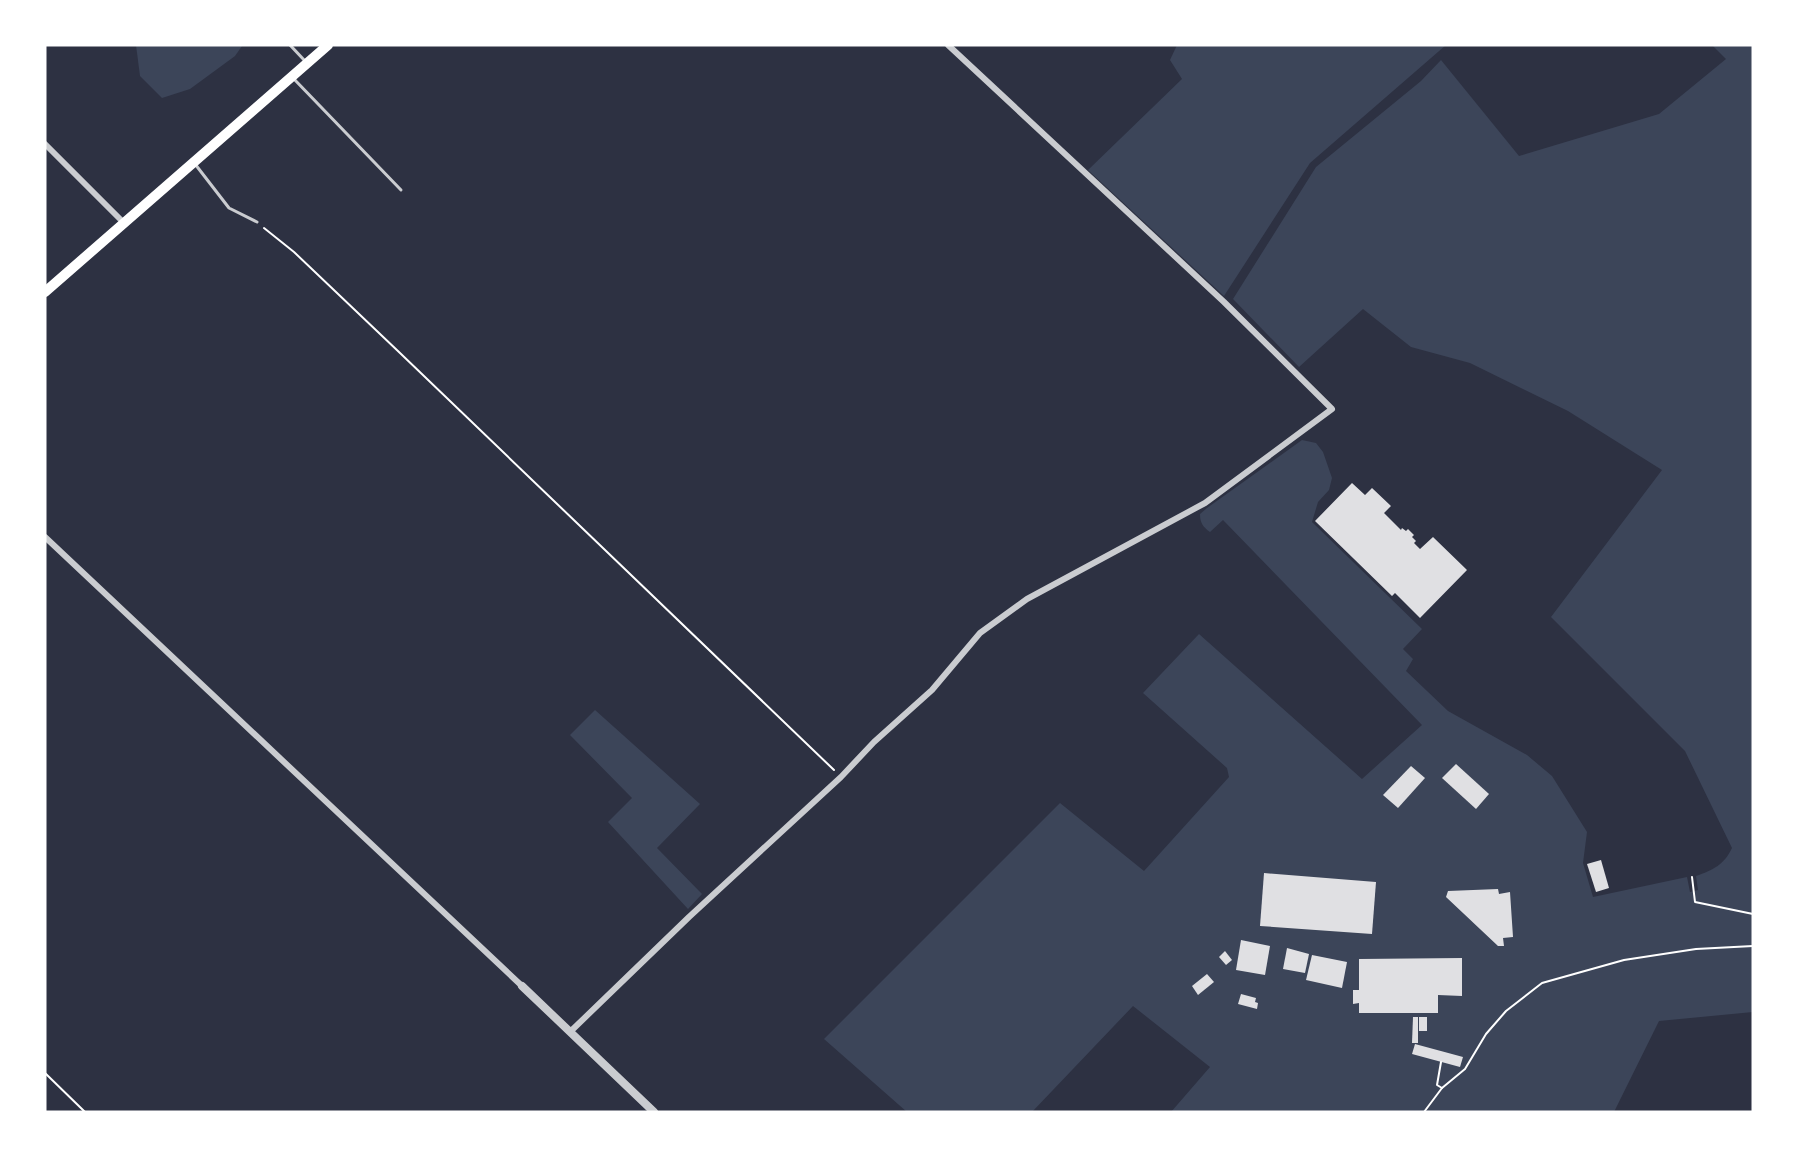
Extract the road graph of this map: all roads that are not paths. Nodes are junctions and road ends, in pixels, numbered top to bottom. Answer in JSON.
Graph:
{"nodes":[{"id":1,"x":290,"y":45,"type":"edge"},
{"id":2,"x":328,"y":45,"type":"edge"},
{"id":3,"x":948,"y":45,"type":"edge"},
{"id":4,"x":308,"y":63,"type":"junction"},
{"id":5,"x":292,"y":77,"type":"junction"},
{"id":6,"x":45,"y":144,"type":"edge"},
{"id":7,"x":194,"y":163,"type":"junction"},
{"id":8,"x":400,"y":190,"type":"dead end"},
{"id":9,"x":257,"y":222,"type":"road end"},
{"id":10,"x":124,"y":223,"type":"junction"},
{"id":11,"x":45,"y":292,"type":"edge"},
{"id":12,"x":45,"y":537,"type":"edge"},
{"id":13,"x":522,"y":986,"type":"joint"},
{"id":14,"x":571,"y":1031,"type":"junction"},
{"id":15,"x":654,"y":1112,"type":"edge"}],
"edges":[{"from":1,"to":4,"type":"lane"},
{"from":2,"to":4,"type":"highway"},
{"from":3,"to":14,"type":"street"},
{"from":4,"to":5,"type":"highway"},
{"from":5,"to":7,"type":"highway"},
{"from":5,"to":8,"type":"lane"},
{"from":6,"to":10,"type":"street"},
{"from":7,"to":9,"type":"lane"},
{"from":7,"to":10,"type":"highway"},
{"from":10,"to":11,"type":"highway"},
{"from":12,"to":13,"type":"street"},
{"from":13,"to":14,"type":"street"},
{"from":14,"to":15,"type":"street"}]}
